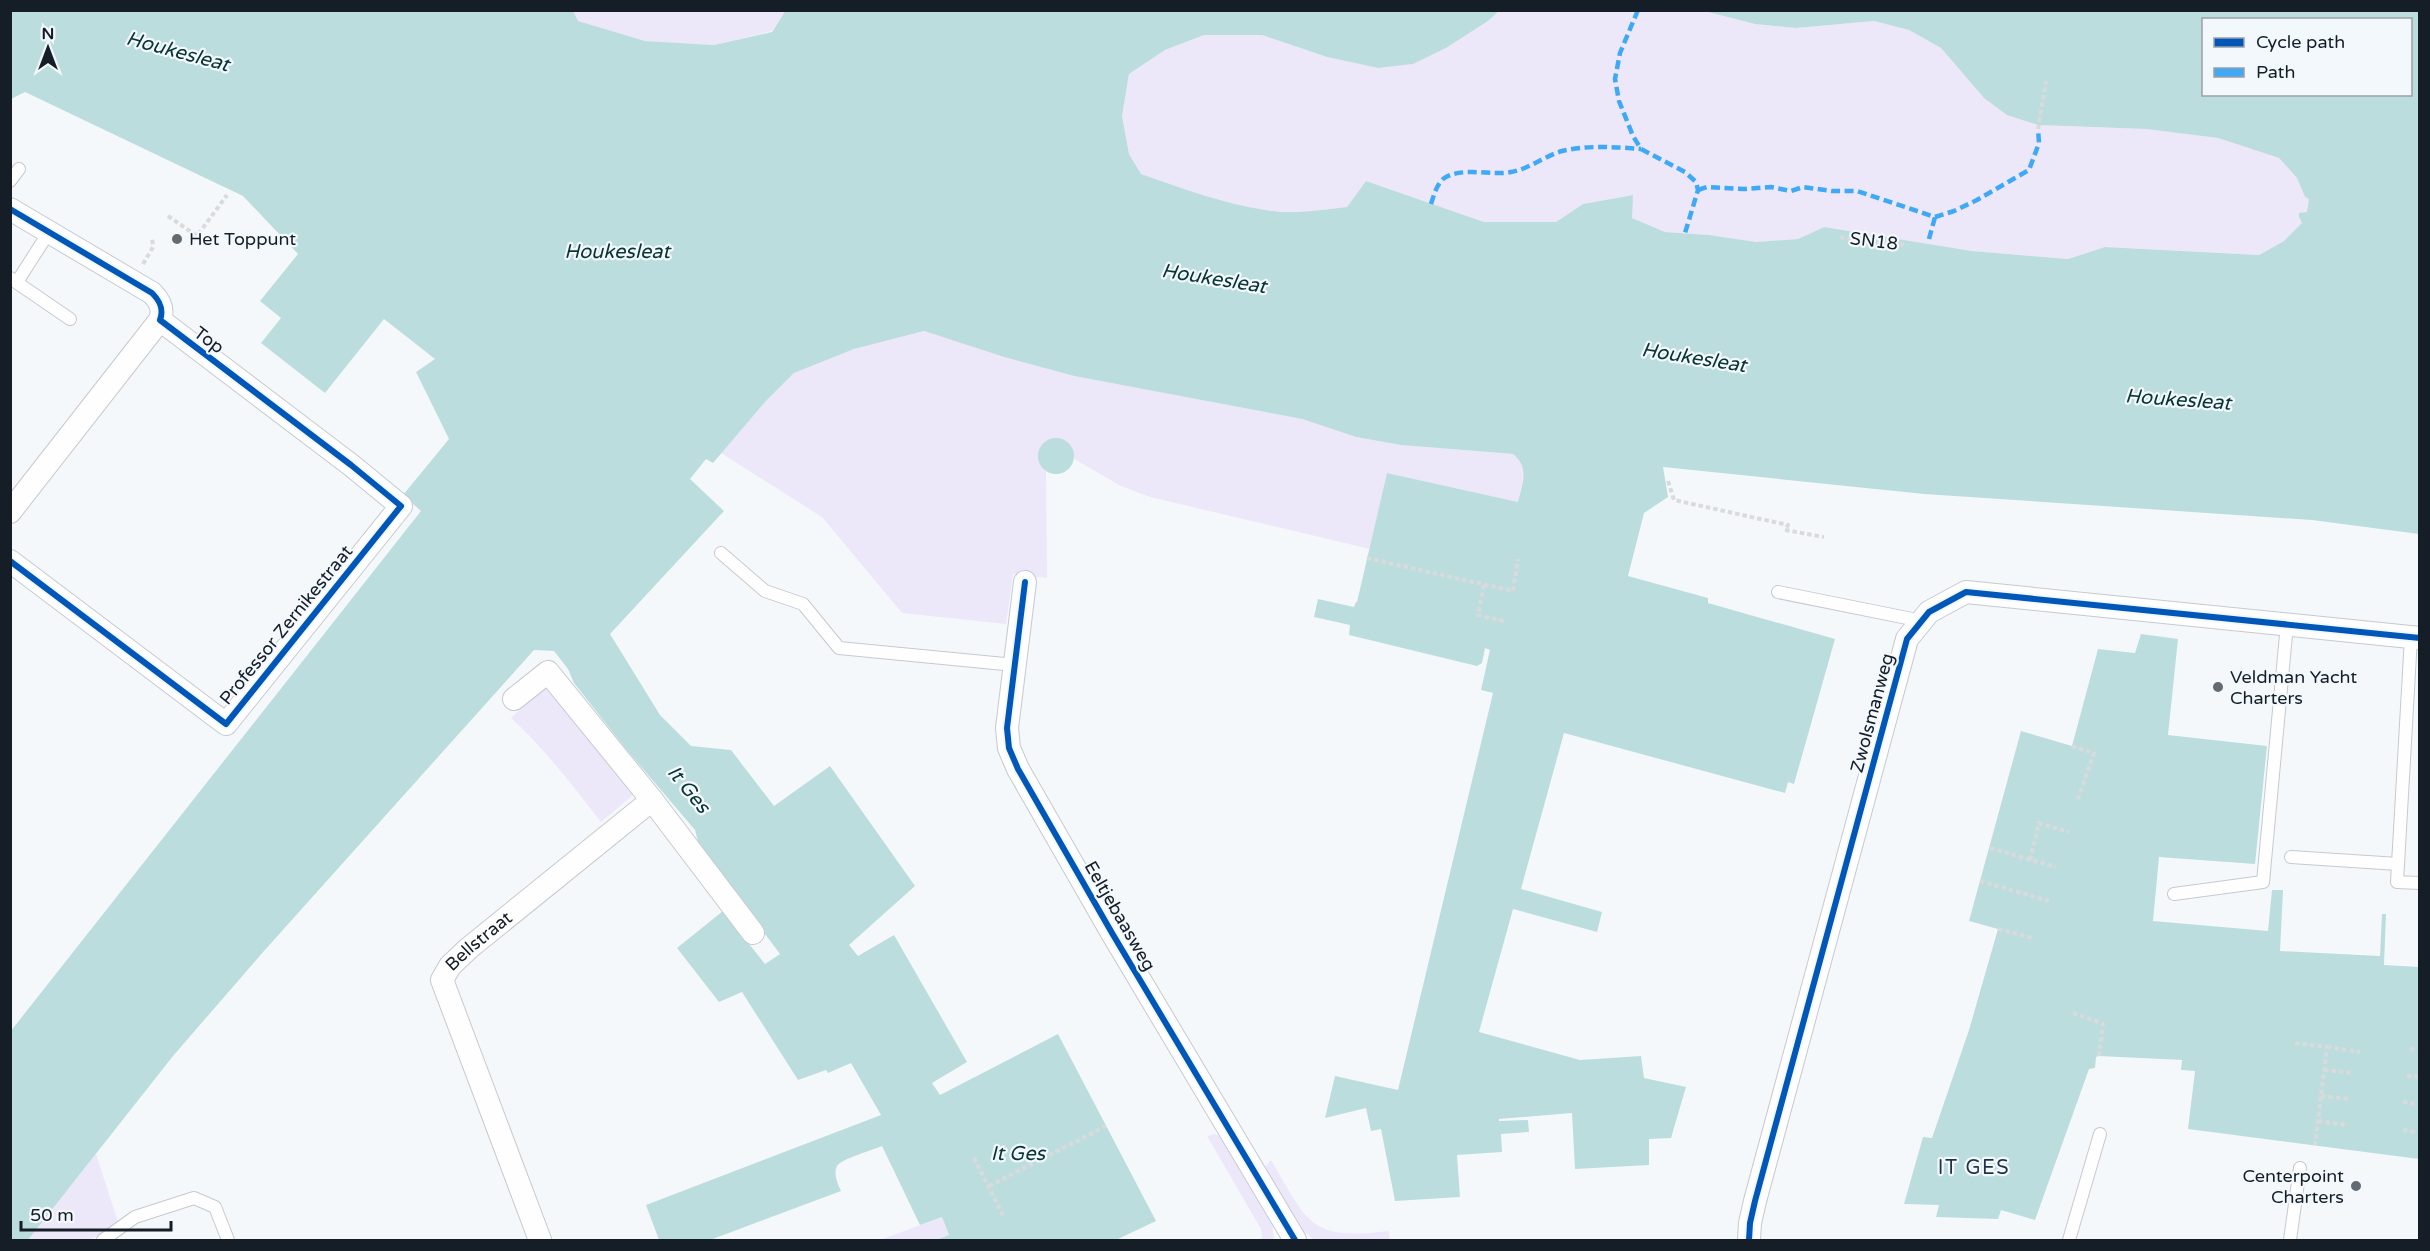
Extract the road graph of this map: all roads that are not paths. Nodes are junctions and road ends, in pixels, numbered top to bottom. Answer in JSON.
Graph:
{"nodes":[{"id":1,"x":19,"y":169,"type":"dead end"},
{"id":2,"x":10,"y":182,"type":"edge"},
{"id":3,"x":10,"y":209,"type":"edge"},
{"id":4,"x":49,"y":232,"type":"junction"},
{"id":5,"x":14,"y":280,"type":"edge"},
{"id":6,"x":70,"y":319,"type":"dead end"},
{"id":7,"x":160,"y":320,"type":"junction"},
{"id":8,"x":396,"y":502,"type":"joint"},
{"id":9,"x":10,"y":512,"type":"edge"},
{"id":10,"x":721,"y":553,"type":"dead end"},
{"id":11,"x":10,"y":561,"type":"edge"},
{"id":12,"x":1025,"y":582,"type":"dead end"},
{"id":13,"x":1778,"y":592,"type":"dead end"},
{"id":14,"x":1922,"y":621,"type":"junction"},
{"id":15,"x":2287,"y":624,"type":"junction"},
{"id":16,"x":2415,"y":638,"type":"edge"},
{"id":17,"x":1015,"y":665,"type":"junction"},
{"id":18,"x":514,"y":699,"type":"dead end"},
{"id":19,"x":652,"y":800,"type":"junction"},
{"id":20,"x":2291,"y":857,"type":"dead end"},
{"id":21,"x":2398,"y":864,"type":"junction"},
{"id":22,"x":2420,"y":883,"type":"edge"},
{"id":23,"x":2174,"y":894,"type":"dead end"},
{"id":24,"x":753,"y":933,"type":"dead end"},
{"id":25,"x":2100,"y":1134,"type":"dead end"},
{"id":26,"x":2300,"y":1168,"type":"dead end"},
{"id":27,"x":103,"y":1240,"type":"edge"},
{"id":28,"x":228,"y":1240,"type":"edge"},
{"id":29,"x":540,"y":1240,"type":"edge"},
{"id":30,"x":1295,"y":1240,"type":"edge"},
{"id":31,"x":1749,"y":1240,"type":"edge"},
{"id":32,"x":2070,"y":1240,"type":"edge"},
{"id":33,"x":2290,"y":1240,"type":"edge"}],
"edges":[{"from":1,"to":2,"type":"lane"},
{"from":3,"to":4,"type":"street"},
{"from":4,"to":5,"type":"lane"},
{"from":4,"to":7,"type":"street"},
{"from":5,"to":6,"type":"lane"},
{"from":7,"to":8,"type":"street","name":"Top"},
{"from":7,"to":9,"type":"street"},
{"from":8,"to":11,"type":"street","name":"Professor Zernikestraat"},
{"from":10,"to":17,"type":"lane"},
{"from":12,"to":17,"type":"street","name":"Eeltjebaasweg"},
{"from":13,"to":14,"type":"lane"},
{"from":14,"to":15,"type":"street","name":"Zwolsmanweg"},
{"from":14,"to":31,"type":"street","name":"Zwolsmanweg"},
{"from":15,"to":16,"type":"street","name":"Zwolsmanweg"},
{"from":15,"to":23,"type":"lane"},
{"from":16,"to":21,"type":"lane"},
{"from":17,"to":30,"type":"street","name":"Eeltjebaasweg"},
{"from":18,"to":19,"type":"street"},
{"from":19,"to":24,"type":"street"},
{"from":19,"to":29,"type":"street","name":"Bellstraat"},
{"from":20,"to":21,"type":"lane"},
{"from":21,"to":22,"type":"lane"},
{"from":25,"to":32,"type":"lane"},
{"from":26,"to":33,"type":"lane"},
{"from":27,"to":28,"type":"lane"}]}
